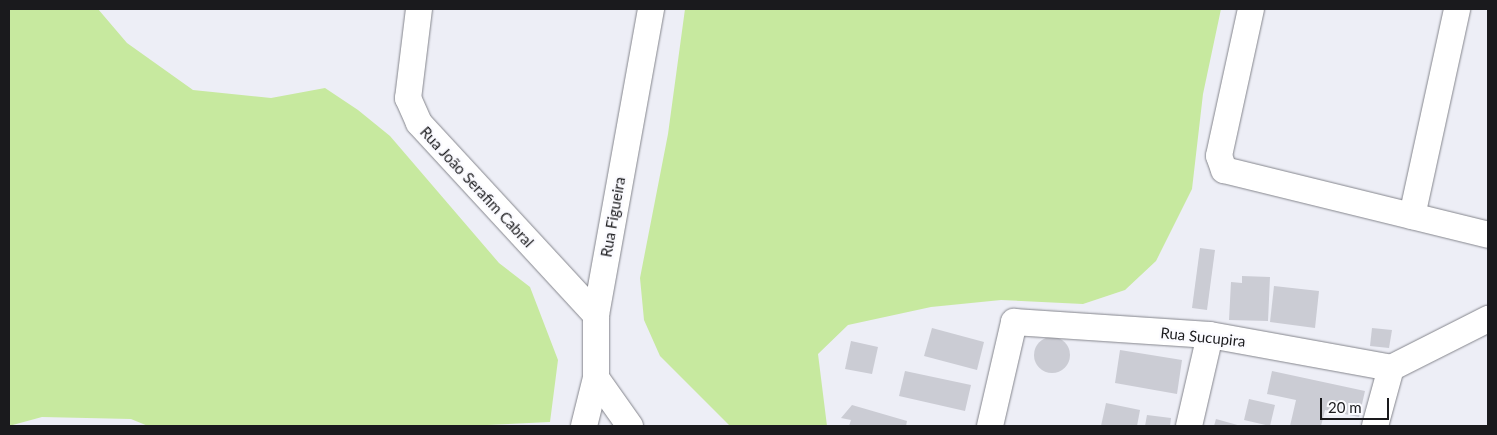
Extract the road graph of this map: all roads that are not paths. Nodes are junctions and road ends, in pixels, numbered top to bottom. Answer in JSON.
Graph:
{"nodes":[{"id":1,"x":419,"y":9,"type":"edge"},
{"id":2,"x":651,"y":9,"type":"edge"},
{"id":3,"x":1251,"y":9,"type":"edge"},
{"id":4,"x":1457,"y":9,"type":"edge"},
{"id":5,"x":1412,"y":216,"type":"junction"},
{"id":6,"x":1488,"y":235,"type":"edge"},
{"id":7,"x":596,"y":314,"type":"junction"},
{"id":8,"x":1488,"y":319,"type":"edge"},
{"id":9,"x":1210,"y":335,"type":"junction"},
{"id":10,"x":1391,"y":368,"type":"junction"},
{"id":11,"x":596,"y":378,"type":"junction"},
{"id":12,"x":584,"y":426,"type":"edge"},
{"id":13,"x":630,"y":426,"type":"edge"},
{"id":14,"x":990,"y":426,"type":"edge"},
{"id":15,"x":1189,"y":426,"type":"edge"},
{"id":16,"x":1375,"y":426,"type":"edge"}],
"edges":[{"from":1,"to":7,"type":"street","name":"Rua João Serafim Cabral"},
{"from":2,"to":7,"type":"street","name":"Rua Figueira"},
{"from":3,"to":5,"type":"street"},
{"from":4,"to":5,"type":"street"},
{"from":5,"to":6,"type":"street"},
{"from":7,"to":11,"type":"street","name":"Rua Figueira"},
{"from":8,"to":10,"type":"street"},
{"from":9,"to":10,"type":"street","name":"Rua Sucupira"},
{"from":9,"to":14,"type":"street","name":"Rua Sucupira"},
{"from":9,"to":15,"type":"street"},
{"from":10,"to":16,"type":"street"},
{"from":11,"to":12,"type":"street","name":"Rua Figueira"},
{"from":11,"to":13,"type":"street"}]}
